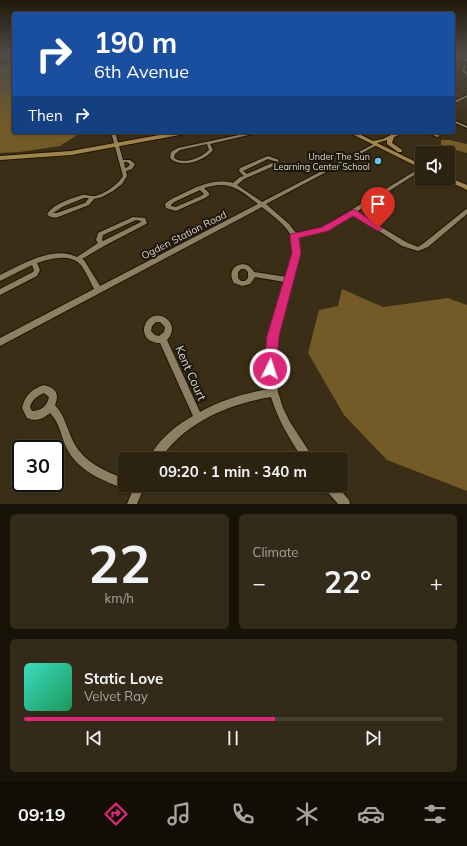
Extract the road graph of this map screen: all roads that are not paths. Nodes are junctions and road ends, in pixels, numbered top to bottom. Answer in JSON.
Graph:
{"nodes":[{"id":1,"x":467,"y":96,"type":"edge"},
{"id":2,"x":455,"y":102,"type":"edge"},
{"id":3,"x":455,"y":123,"type":"edge"},
{"id":4,"x":467,"y":127,"type":"edge"},
{"id":5,"x":113,"y":134,"type":"edge"},
{"id":6,"x":174,"y":134,"type":"edge"},
{"id":7,"x":250,"y":134,"type":"edge"},
{"id":8,"x":356,"y":134,"type":"edge"},
{"id":9,"x":362,"y":134,"type":"edge"},
{"id":10,"x":395,"y":134,"type":"edge"},
{"id":11,"x":434,"y":134,"type":"edge"},
{"id":12,"x":438,"y":136,"type":"dead end"},
{"id":13,"x":376,"y":142,"type":"junction"},
{"id":14,"x":208,"y":143,"type":"junction"},
{"id":15,"x":116,"y":145,"type":"junction"},
{"id":16,"x":0,"y":158,"type":"edge"},
{"id":17,"x":415,"y":158,"type":"edge"},
{"id":18,"x":415,"y":159,"type":"edge"},
{"id":19,"x":121,"y":161,"type":"junction"},
{"id":20,"x":415,"y":163,"type":"edge"},
{"id":21,"x":124,"y":170,"type":"junction"},
{"id":22,"x":415,"y":172,"type":"edge"},
{"id":23,"x":247,"y":176,"type":"junction"},
{"id":24,"x":455,"y":179,"type":"edge"},
{"id":25,"x":455,"y":180,"type":"edge"},
{"id":26,"x":467,"y":184,"type":"edge"},
{"id":27,"x":234,"y":185,"type":"junction"},
{"id":28,"x":201,"y":188,"type":"junction"},
{"id":29,"x":467,"y":188,"type":"edge"},
{"id":30,"x":92,"y":198,"type":"junction"},
{"id":31,"x":261,"y":205,"type":"junction"},
{"id":32,"x":467,"y":211,"type":"edge"},
{"id":33,"x":354,"y":212,"type":"junction"},
{"id":34,"x":294,"y":236,"type":"junction"},
{"id":35,"x":102,"y":244,"type":"junction"},
{"id":36,"x":78,"y":259,"type":"junction"},
{"id":37,"x":34,"y":263,"type":"junction"},
{"id":38,"x":252,"y":274,"type":"dead end"},
{"id":39,"x":0,"y":278,"type":"edge"},
{"id":40,"x":288,"y":280,"type":"junction"},
{"id":41,"x":98,"y":289,"type":"junction"},
{"id":42,"x":0,"y":292,"type":"edge"},
{"id":43,"x":162,"y":338,"type":"dead end"},
{"id":44,"x":0,"y":342,"type":"edge"},
{"id":45,"x":273,"y":393,"type":"junction"},
{"id":46,"x":50,"y":407,"type":"dead end"},
{"id":47,"x":198,"y":417,"type":"junction"},
{"id":48,"x":160,"y":452,"type":"edge"},
{"id":49,"x":304,"y":452,"type":"edge"},
{"id":50,"x":118,"y":481,"type":"edge"},
{"id":51,"x":137,"y":492,"type":"edge"},
{"id":52,"x":335,"y":492,"type":"edge"},
{"id":53,"x":132,"y":504,"type":"edge"},
{"id":54,"x":345,"y":504,"type":"edge"}],
"edges":[{"from":1,"to":2,"type":"street"},
{"from":3,"to":4,"type":"street"},
{"from":5,"to":15,"type":"street"},
{"from":6,"to":15,"type":"main road"},
{"from":7,"to":14,"type":"street"},
{"from":8,"to":13,"type":"main road"},
{"from":9,"to":13,"type":"main road"},
{"from":10,"to":13,"type":"main road"},
{"from":10,"to":17,"type":"main road"},
{"from":11,"to":12,"type":"street"},
{"from":13,"to":18,"type":"main road"},
{"from":13,"to":20,"type":"main road"},
{"from":13,"to":31,"type":"street","name":"Ogden Station Road"},
{"from":14,"to":14,"type":"street"},
{"from":15,"to":16,"type":"main road"},
{"from":15,"to":19,"type":"street"},
{"from":19,"to":21,"type":"street"},
{"from":19,"to":21,"type":"street"},
{"from":21,"to":30,"type":"street"},
{"from":22,"to":33,"type":"street"},
{"from":23,"to":23,"type":"street"},
{"from":23,"to":27,"type":"street"},
{"from":24,"to":26,"type":"main road"},
{"from":25,"to":29,"type":"main road"},
{"from":27,"to":28,"type":"street"},
{"from":27,"to":31,"type":"street"},
{"from":28,"to":28,"type":"street"},
{"from":30,"to":30,"type":"street"},
{"from":31,"to":34,"type":"street"},
{"from":31,"to":41,"type":"street","name":"Ogden Station Road"},
{"from":32,"to":33,"type":"street"},
{"from":33,"to":34,"type":"street"},
{"from":34,"to":40,"type":"street"},
{"from":35,"to":35,"type":"street"},
{"from":35,"to":36,"type":"street"},
{"from":36,"to":37,"type":"street"},
{"from":36,"to":41,"type":"street"},
{"from":37,"to":39,"type":"street"},
{"from":37,"to":42,"type":"street"},
{"from":38,"to":40,"type":"street"},
{"from":40,"to":45,"type":"street"},
{"from":41,"to":44,"type":"street","name":"Ogden Station Road"},
{"from":43,"to":47,"type":"street","name":"Kent Court"},
{"from":45,"to":47,"type":"street"},
{"from":45,"to":49,"type":"street"},
{"from":46,"to":50,"type":"street"},
{"from":47,"to":48,"type":"street"},
{"from":51,"to":53,"type":"street"},
{"from":52,"to":54,"type":"street"}]}
